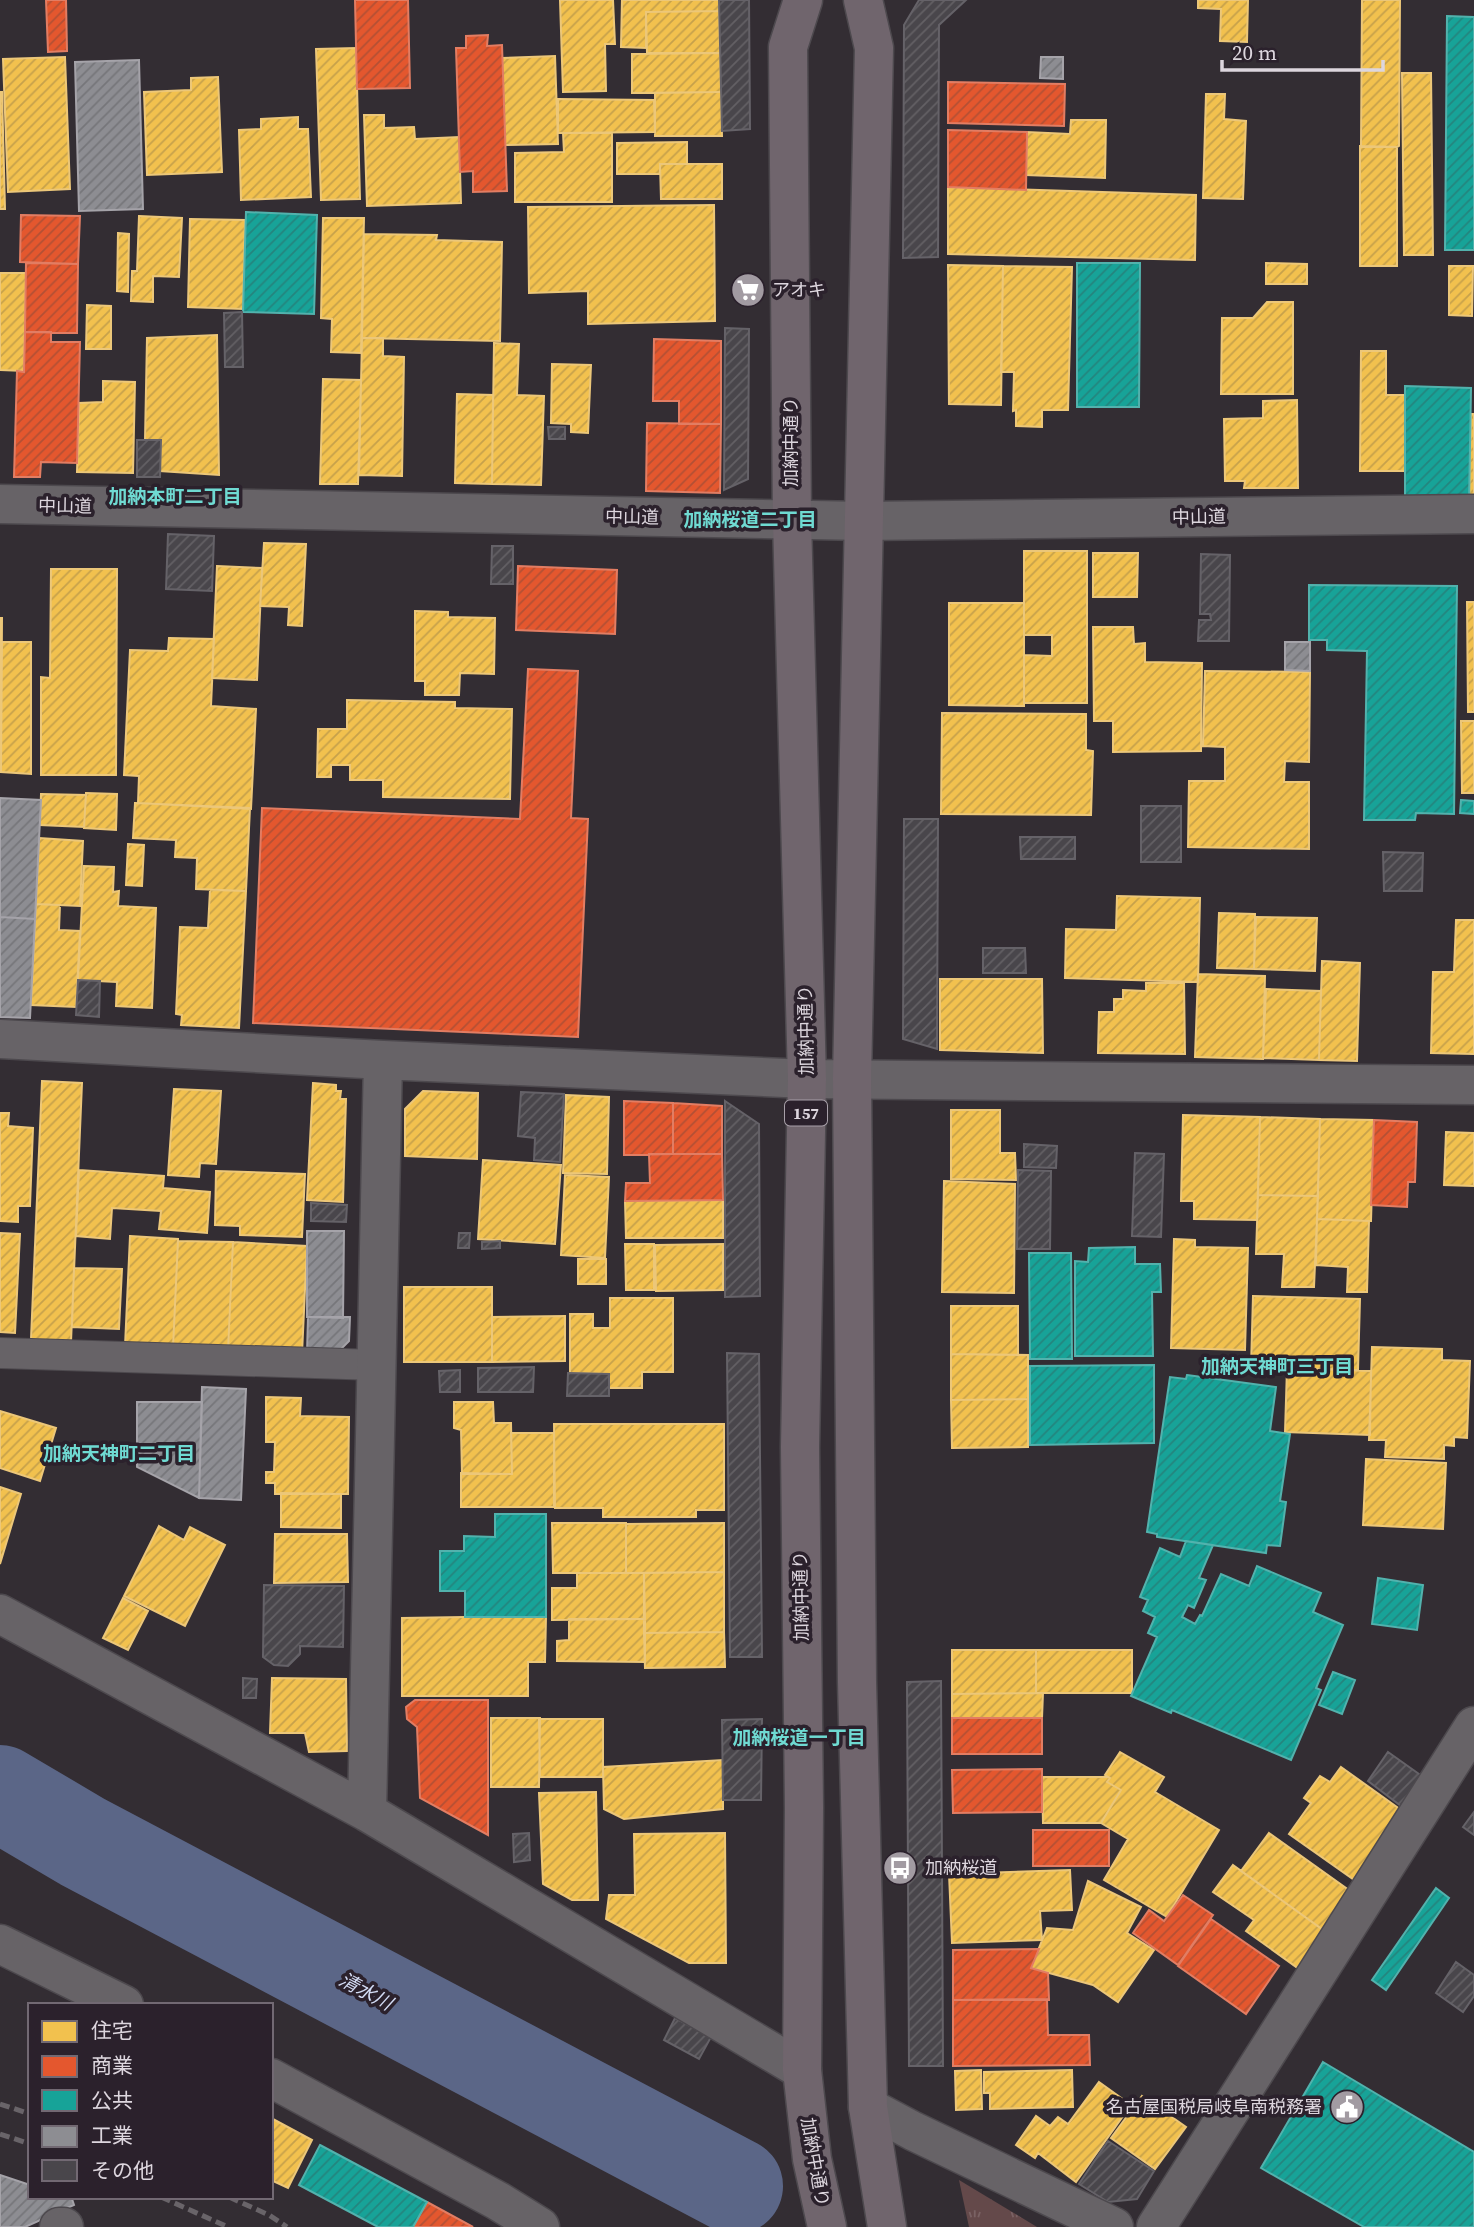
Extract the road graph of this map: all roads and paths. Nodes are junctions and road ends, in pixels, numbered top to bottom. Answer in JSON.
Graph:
{"nodes":[{"id":1,"x":803,"y":0,"type":"edge"},
{"id":2,"x":863,"y":0,"type":"edge"},
{"id":3,"x":0,"y":505,"type":"edge"},
{"id":4,"x":1474,"y":514,"type":"edge"},
{"id":5,"x":792,"y":520,"type":"junction"},
{"id":6,"x":863,"y":521,"type":"junction"},
{"id":7,"x":0,"y":1039,"type":"edge"},
{"id":8,"x":383,"y":1060,"type":"junction"},
{"id":9,"x":852,"y":1078,"type":"junction"},
{"id":10,"x":807,"y":1079,"type":"junction"},
{"id":11,"x":1474,"y":1085,"type":"edge"},
{"id":12,"x":0,"y":1353,"type":"edge"},
{"id":13,"x":376,"y":1365,"type":"junction"},
{"id":14,"x":0,"y":1614,"type":"edge"},
{"id":15,"x":1474,"y":1726,"type":"edge"},
{"id":16,"x":367,"y":1812,"type":"junction"},
{"id":17,"x":0,"y":1944,"type":"edge"},
{"id":18,"x":120,"y":2003,"type":"edge"},
{"id":19,"x":802,"y":2070,"type":"junction"},
{"id":20,"x":273,"y":2079,"type":"edge"},
{"id":21,"x":868,"y":2107,"type":"junction"},
{"id":22,"x":540,"y":2227,"type":"edge"},
{"id":23,"x":828,"y":2227,"type":"edge"},
{"id":24,"x":887,"y":2227,"type":"edge"},
{"id":25,"x":1114,"y":2227,"type":"edge"},
{"id":26,"x":1156,"y":2227,"type":"edge"}],
"edges":[{"from":1,"to":5,"type":"highway","name":"加納中通り","number":"157"},
{"from":2,"to":6,"type":"highway","number":"157"},
{"from":3,"to":5,"type":"street","name":"中山道"},
{"from":4,"to":6,"type":"street","name":"中山道"},
{"from":5,"to":6,"type":"street","name":"中山道"},
{"from":5,"to":10,"type":"highway","name":"加納中通り","number":"157"},
{"from":6,"to":9,"type":"highway","number":"157"},
{"from":7,"to":8,"type":"street"},
{"from":8,"to":10,"type":"street"},
{"from":8,"to":13,"type":"street"},
{"from":9,"to":10,"type":"street"},
{"from":9,"to":11,"type":"street"},
{"from":9,"to":21,"type":"highway","number":"157"},
{"from":10,"to":19,"type":"highway","name":"加納中通り","number":"157"},
{"from":12,"to":13,"type":"lane"},
{"from":13,"to":16,"type":"street"},
{"from":14,"to":16,"type":"street"},
{"from":15,"to":26,"type":"street"},
{"from":16,"to":19,"type":"street"},
{"from":17,"to":18,"type":"street"},
{"from":19,"to":23,"type":"highway","name":"加納中通り","number":"157"},
{"from":20,"to":22,"type":"street"},
{"from":21,"to":24,"type":"highway","number":"157"},
{"from":21,"to":25,"type":"street"}]}
